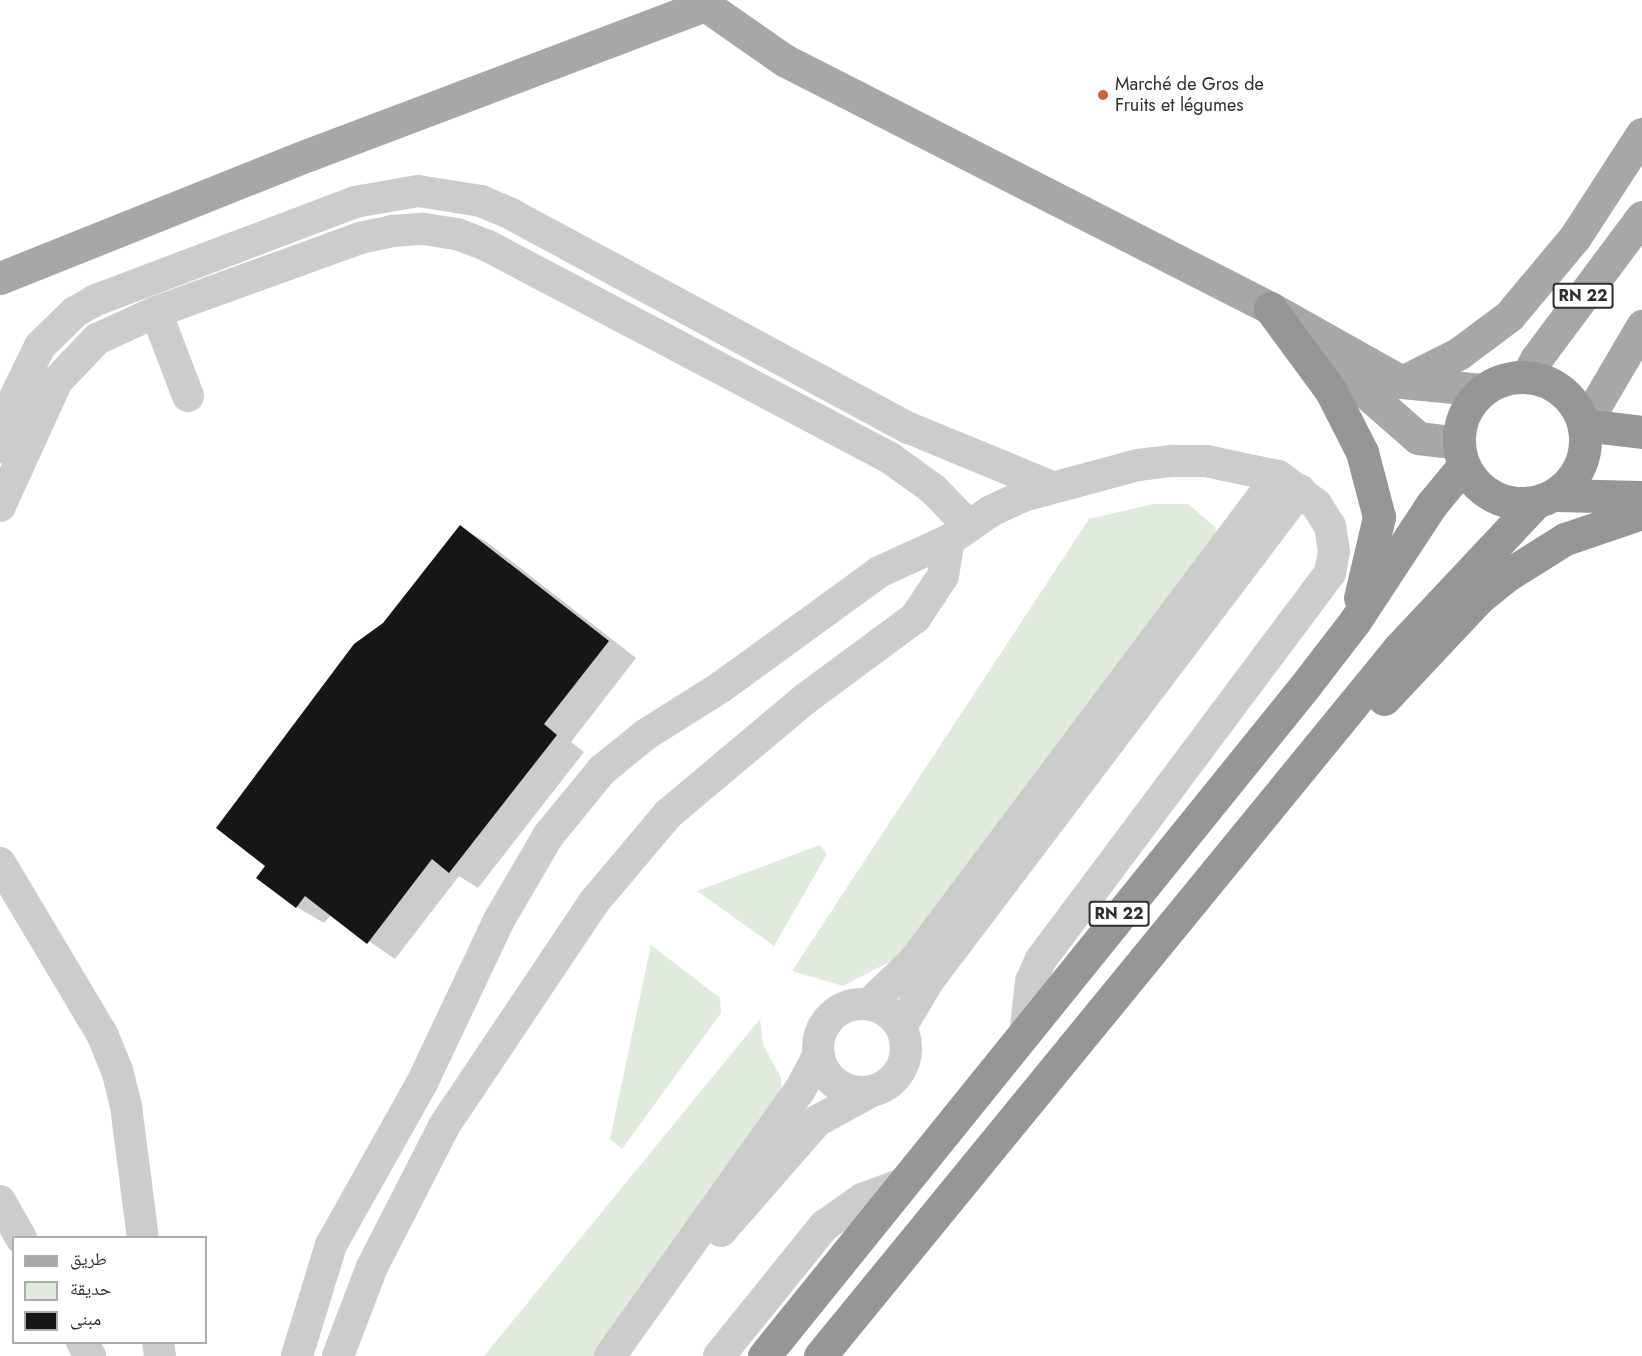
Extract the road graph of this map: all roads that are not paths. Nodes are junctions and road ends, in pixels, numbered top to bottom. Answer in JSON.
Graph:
{"nodes":[{"id":1,"x":702,"y":3,"type":"edge"},
{"id":2,"x":1642,"y":134,"type":"edge"},
{"id":3,"x":1642,"y":217,"type":"edge"},
{"id":4,"x":0,"y":278,"type":"edge"},
{"id":5,"x":1270,"y":308,"type":"junction"},
{"id":6,"x":156,"y":312,"type":"junction"},
{"id":7,"x":1642,"y":326,"type":"edge"},
{"id":8,"x":1527,"y":376,"type":"junction"},
{"id":9,"x":1402,"y":382,"type":"junction"},
{"id":10,"x":1482,"y":390,"type":"junction"},
{"id":11,"x":188,"y":396,"type":"dead end"},
{"id":12,"x":1584,"y":425,"type":"junction"},
{"id":13,"x":1642,"y":432,"type":"edge"},
{"id":14,"x":1461,"y":454,"type":"junction"},
{"id":15,"x":9,"y":459,"type":"edge"},
{"id":16,"x":1289,"y":483,"type":"junction"},
{"id":17,"x":1050,"y":486,"type":"junction"},
{"id":18,"x":1642,"y":497,"type":"edge"},
{"id":19,"x":1546,"y":498,"type":"junction"},
{"id":20,"x":0,"y":506,"type":"edge"},
{"id":21,"x":1642,"y":513,"type":"edge"},
{"id":22,"x":959,"y":533,"type":"junction"},
{"id":23,"x":1355,"y":621,"type":"junction"},
{"id":24,"x":1266,"y":809,"type":"junction"},
{"id":25,"x":0,"y":863,"type":"edge"},
{"id":26,"x":868,"y":1004,"type":"junction"},
{"id":27,"x":901,"y":1027,"type":"junction"},
{"id":28,"x":1026,"y":1027,"type":"junction"},
{"id":29,"x":819,"y":1055,"type":"junction"},
{"id":30,"x":870,"y":1092,"type":"junction"},
{"id":31,"x":905,"y":1183,"type":"junction"},
{"id":32,"x":0,"y":1201,"type":"edge"},
{"id":33,"x":20,"y":1236,"type":"edge"},
{"id":34,"x":143,"y":1236,"type":"edge"},
{"id":35,"x":297,"y":1356,"type":"edge"},
{"id":36,"x":338,"y":1356,"type":"edge"},
{"id":37,"x":610,"y":1356,"type":"edge"},
{"id":38,"x":631,"y":1356,"type":"edge"},
{"id":39,"x":719,"y":1356,"type":"edge"},
{"id":40,"x":764,"y":1356,"type":"edge"},
{"id":41,"x":820,"y":1356,"type":"edge"}],
"edges":[{"from":1,"to":4,"type":"main road"},
{"from":1,"to":5,"type":"main road"},
{"from":2,"to":9,"type":"main road"},
{"from":3,"to":8,"type":"main road","number":"RN 22"},
{"from":5,"to":9,"type":"main road"},
{"from":5,"to":14,"type":"main road"},
{"from":5,"to":23,"type":"highway"},
{"from":6,"to":11,"type":"lane"},
{"from":6,"to":15,"type":"lane"},
{"from":6,"to":22,"type":"lane"},
{"from":7,"to":12,"type":"main road"},
{"from":8,"to":10,"type":"highway"},
{"from":8,"to":12,"type":"highway"},
{"from":9,"to":10,"type":"main road"},
{"from":10,"to":14,"type":"highway"},
{"from":12,"to":13,"type":"highway"},
{"from":12,"to":19,"type":"highway"},
{"from":14,"to":19,"type":"highway"},
{"from":14,"to":23,"type":"highway","number":"RN 22"},
{"from":15,"to":17,"type":"lane"},
{"from":15,"to":20,"type":"lane"},
{"from":16,"to":17,"type":"lane"},
{"from":16,"to":26,"type":"lane"},
{"from":16,"to":27,"type":"lane"},
{"from":16,"to":28,"type":"lane"},
{"from":17,"to":22,"type":"lane"},
{"from":18,"to":19,"type":"highway"},
{"from":19,"to":24,"type":"highway","number":"RN 22"},
{"from":21,"to":24,"type":"highway"},
{"from":22,"to":35,"type":"lane"},
{"from":22,"to":36,"type":"lane"},
{"from":23,"to":28,"type":"highway","number":"RN 22"},
{"from":24,"to":41,"type":"highway","number":"RN 22"},
{"from":25,"to":34,"type":"lane"},
{"from":26,"to":27,"type":"lane"},
{"from":26,"to":29,"type":"lane"},
{"from":27,"to":30,"type":"lane"},
{"from":28,"to":31,"type":"highway","number":"RN 22"},
{"from":29,"to":30,"type":"lane"},
{"from":29,"to":37,"type":"lane"},
{"from":30,"to":38,"type":"lane"},
{"from":31,"to":39,"type":"lane"},
{"from":31,"to":40,"type":"highway","number":"RN 22"},
{"from":32,"to":33,"type":"lane"}]}
